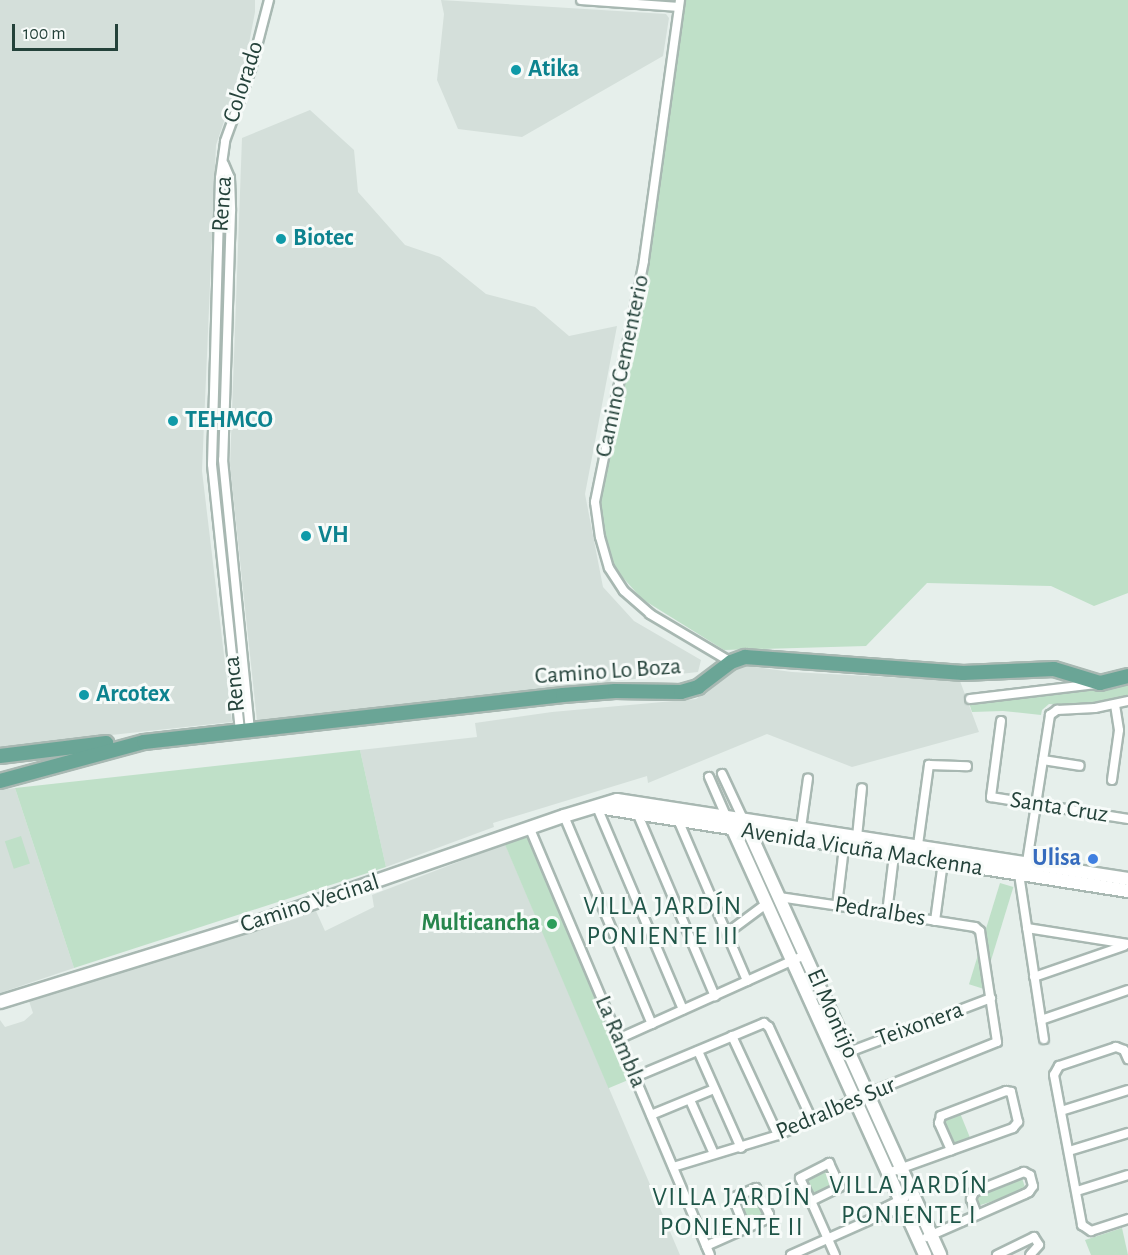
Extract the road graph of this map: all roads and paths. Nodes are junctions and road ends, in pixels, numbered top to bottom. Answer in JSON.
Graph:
{"nodes":[{"id":1,"x":269,"y":0,"type":"edge"},
{"id":2,"x":581,"y":0,"type":"edge"},
{"id":3,"x":680,"y":3,"type":"edge"},
{"id":4,"x":224,"y":164,"type":"junction"},
{"id":5,"x":221,"y":211,"type":"junction"},
{"id":6,"x":231,"y":212,"type":"junction"},
{"id":7,"x":228,"y":530,"type":"junction"},
{"id":8,"x":218,"y":531,"type":"junction"},
{"id":9,"x":243,"y":657,"type":"junction"},
{"id":10,"x":232,"y":658,"type":"junction"},
{"id":11,"x":731,"y":662,"type":"junction"},
{"id":12,"x":1128,"y":676,"type":"edge"},
{"id":13,"x":1100,"y":683,"type":"junction"},
{"id":14,"x":970,"y":699,"type":"dead end"},
{"id":15,"x":1128,"y":701,"type":"edge"},
{"id":16,"x":1115,"y":705,"type":"junction"},
{"id":17,"x":1001,"y":721,"type":"dead end"},
{"id":18,"x":245,"y":731,"type":"junction"},
{"id":19,"x":144,"y":742,"type":"junction"},
{"id":20,"x":0,"y":756,"type":"edge"},
{"id":21,"x":1043,"y":760,"type":"junction"},
{"id":22,"x":967,"y":766,"type":"dead end"},
{"id":23,"x":1080,"y":766,"type":"dead end"},
{"id":24,"x":722,"y":774,"type":"dead end"},
{"id":25,"x":709,"y":777,"type":"dead end"},
{"id":26,"x":808,"y":778,"type":"dead end"},
{"id":27,"x":1112,"y":780,"type":"dead end"},
{"id":28,"x":0,"y":781,"type":"edge"},
{"id":29,"x":862,"y":788,"type":"dead end"},
{"id":30,"x":617,"y":800,"type":"joint"},
{"id":31,"x":1036,"y":805,"type":"junction"},
{"id":32,"x":597,"y":807,"type":"junction"},
{"id":33,"x":638,"y":815,"type":"junction"},
{"id":34,"x":564,"y":816,"type":"junction"},
{"id":35,"x":726,"y":816,"type":"junction"},
{"id":36,"x":743,"y":819,"type":"junction"},
{"id":37,"x":1128,"y":819,"type":"edge"},
{"id":38,"x":679,"y":822,"type":"junction"},
{"id":39,"x":801,"y":828,"type":"junction"},
{"id":40,"x":530,"y":829,"type":"junction"},
{"id":41,"x":733,"y":830,"type":"junction"},
{"id":42,"x":750,"y":833,"type":"junction"},
{"id":43,"x":857,"y":837,"type":"junction"},
{"id":44,"x":918,"y":845,"type":"junction"},
{"id":45,"x":844,"y":847,"type":"junction"},
{"id":46,"x":894,"y":855,"type":"junction"},
{"id":47,"x":917,"y":858,"type":"junction"},
{"id":48,"x":943,"y":862,"type":"junction"},
{"id":49,"x":989,"y":862,"type":"junction"},
{"id":50,"x":1027,"y":862,"type":"junction"},
{"id":51,"x":1019,"y":874,"type":"junction"},
{"id":52,"x":1082,"y":878,"type":"junction"},
{"id":53,"x":1128,"y":879,"type":"edge"},
{"id":54,"x":1128,"y":891,"type":"edge"},
{"id":55,"x":779,"y":897,"type":"junction"},
{"id":56,"x":766,"y":904,"type":"junction"},
{"id":57,"x":837,"y":906,"type":"junction"},
{"id":58,"x":887,"y":912,"type":"junction"},
{"id":59,"x":934,"y":921,"type":"junction"},
{"id":60,"x":1027,"y":928,"type":"junction"},
{"id":61,"x":727,"y":933,"type":"junction"},
{"id":62,"x":1128,"y":944,"type":"edge"},
{"id":63,"x":805,"y":955,"type":"junction"},
{"id":64,"x":792,"y":961,"type":"junction"},
{"id":65,"x":1034,"y":977,"type":"junction"},
{"id":66,"x":747,"y":981,"type":"junction"},
{"id":67,"x":1128,"y":990,"type":"edge"},
{"id":68,"x":715,"y":996,"type":"junction"},
{"id":69,"x":991,"y":998,"type":"junction"},
{"id":70,"x":0,"y":1002,"type":"edge"},
{"id":71,"x":683,"y":1010,"type":"junction"},
{"id":72,"x":1041,"y":1020,"type":"junction"},
{"id":73,"x":652,"y":1024,"type":"junction"},
{"id":74,"x":732,"y":1036,"type":"junction"},
{"id":75,"x":618,"y":1039,"type":"junction"},
{"id":76,"x":1044,"y":1039,"type":"dead end"},
{"id":77,"x":698,"y":1050,"type":"junction"},
{"id":78,"x":849,"y":1052,"type":"junction"},
{"id":79,"x":1128,"y":1059,"type":"edge"},
{"id":80,"x":635,"y":1077,"type":"junction"},
{"id":81,"x":714,"y":1089,"type":"junction"},
{"id":82,"x":1128,"y":1090,"type":"edge"},
{"id":83,"x":867,"y":1094,"type":"junction"},
{"id":84,"x":690,"y":1100,"type":"junction"},
{"id":85,"x":854,"y":1100,"type":"junction"},
{"id":86,"x":1061,"y":1111,"type":"junction"},
{"id":87,"x":651,"y":1115,"type":"junction"},
{"id":88,"x":812,"y":1120,"type":"junction"},
{"id":89,"x":1128,"y":1133,"type":"edge"},
{"id":90,"x":778,"y":1135,"type":"junction"},
{"id":91,"x":741,"y":1148,"type":"junction"},
{"id":92,"x":951,"y":1150,"type":"junction"},
{"id":93,"x":1069,"y":1151,"type":"junction"},
{"id":94,"x":714,"y":1154,"type":"junction"},
{"id":95,"x":673,"y":1167,"type":"junction"},
{"id":96,"x":901,"y":1169,"type":"junction"},
{"id":97,"x":888,"y":1173,"type":"junction"},
{"id":98,"x":1128,"y":1175,"type":"edge"},
{"id":99,"x":1077,"y":1191,"type":"junction"},
{"id":100,"x":914,"y":1198,"type":"junction"},
{"id":101,"x":811,"y":1202,"type":"junction"},
{"id":102,"x":902,"y":1204,"type":"junction"},
{"id":103,"x":977,"y":1215,"type":"junction"},
{"id":104,"x":1127,"y":1222,"type":"edge"},
{"id":105,"x":745,"y":1228,"type":"junction"},
{"id":106,"x":931,"y":1235,"type":"junction"},
{"id":107,"x":828,"y":1239,"type":"junction"},
{"id":108,"x":918,"y":1240,"type":"junction"},
{"id":109,"x":706,"y":1246,"type":"junction"},
{"id":110,"x":710,"y":1255,"type":"edge"},
{"id":111,"x":791,"y":1255,"type":"edge"},
{"id":112,"x":835,"y":1255,"type":"edge"},
{"id":113,"x":925,"y":1255,"type":"edge"},
{"id":114,"x":940,"y":1255,"type":"edge"},
{"id":115,"x":997,"y":1255,"type":"edge"},
{"id":116,"x":1030,"y":1255,"type":"edge"}],
"edges":[{"from":1,"to":4,"type":"street","name":"Colorado"},
{"from":2,"to":3,"type":"street"},
{"from":3,"to":11,"type":"street","name":"Camino Cementerio"},
{"from":4,"to":5,"type":"street","name":"Renca"},
{"from":4,"to":6,"type":"street","name":"Renca"},
{"from":5,"to":6,"type":"street"},
{"from":5,"to":8,"type":"street","name":"Renca"},
{"from":6,"to":7,"type":"street","name":"Renca"},
{"from":7,"to":8,"type":"street"},
{"from":7,"to":9,"type":"street","name":"Renca"},
{"from":8,"to":10,"type":"street","name":"Renca"},
{"from":9,"to":10,"type":"street"},
{"from":9,"to":18,"type":"street","name":"Renca"},
{"from":10,"to":18,"type":"street","name":"Renca"},
{"from":11,"to":13,"type":"main road","name":"Camino Lo Boza"},
{"from":11,"to":18,"type":"main road","name":"Camino Lo Boza"},
{"from":12,"to":13,"type":"main road"},
{"from":13,"to":14,"type":"street"},
{"from":15,"to":16,"type":"street"},
{"from":16,"to":21,"type":"street"},
{"from":16,"to":27,"type":"street"},
{"from":17,"to":31,"type":"street","name":"Santa Cruz"},
{"from":18,"to":19,"type":"main road","name":"Camino Lo Boza"},
{"from":19,"to":20,"type":"main road","name":"Camino Lo Boza"},
{"from":19,"to":28,"type":"main road","name":"Camino Lo Boza"},
{"from":21,"to":23,"type":"street"},
{"from":21,"to":31,"type":"street"},
{"from":22,"to":44,"type":"street"},
{"from":24,"to":36,"type":"street","name":"El Montijo"},
{"from":25,"to":35,"type":"street","name":"El Montijo"},
{"from":26,"to":39,"type":"street"},
{"from":29,"to":43,"type":"street"},
{"from":30,"to":32,"type":"street","name":"Camino Vecinal"},
{"from":30,"to":35,"type":"street","name":"Avenida Vicuña Mackenna"},
{"from":31,"to":37,"type":"street","name":"Santa Cruz"},
{"from":31,"to":50,"type":"street"},
{"from":32,"to":33,"type":"street","name":"Avenida Vicuña Mackenna"},
{"from":32,"to":34,"type":"street","name":"Camino Vecinal"},
{"from":32,"to":71,"type":"street"},
{"from":33,"to":38,"type":"street","name":"Avenida Vicuña Mackenna"},
{"from":33,"to":68,"type":"street"},
{"from":34,"to":40,"type":"street","name":"Camino Vecinal"},
{"from":34,"to":73,"type":"street"},
{"from":35,"to":36,"type":"street","name":"Avenida Vicuña Mackenna"},
{"from":35,"to":41,"type":"street","name":"El Montijo"},
{"from":36,"to":39,"type":"street","name":"Avenida Vicuña Mackenna"},
{"from":36,"to":42,"type":"street","name":"El Montijo"},
{"from":38,"to":41,"type":"street","name":"Avenida Vicuña Mackenna"},
{"from":38,"to":61,"type":"street"},
{"from":39,"to":43,"type":"street","name":"Avenida Vicuña Mackenna"},
{"from":40,"to":70,"type":"street","name":"Camino Vecinal"},
{"from":40,"to":75,"type":"street","name":"La Rambla"},
{"from":41,"to":42,"type":"street","name":"Avenida Vicuña Mackenna"},
{"from":41,"to":56,"type":"street","name":"El Montijo"},
{"from":42,"to":45,"type":"street","name":"Avenida Vicuña Mackenna"},
{"from":42,"to":55,"type":"street","name":"El Montijo"},
{"from":43,"to":44,"type":"street","name":"Avenida Vicuña Mackenna"},
{"from":44,"to":47,"type":"street"},
{"from":44,"to":49,"type":"street","name":"Avenida Vicuña Mackenna"},
{"from":45,"to":46,"type":"street","name":"Avenida Vicuña Mackenna"},
{"from":45,"to":57,"type":"street"},
{"from":46,"to":47,"type":"street","name":"Avenida Vicuña Mackenna"},
{"from":46,"to":58,"type":"street"},
{"from":47,"to":48,"type":"street","name":"Avenida Vicuña Mackenna"},
{"from":48,"to":49,"type":"street","name":"Avenida Vicuña Mackenna"},
{"from":48,"to":59,"type":"street"},
{"from":49,"to":50,"type":"street","name":"Avenida Vicuña Mackenna"},
{"from":49,"to":51,"type":"street","name":"Avenida Vicuña Mackenna"},
{"from":50,"to":52,"type":"street","name":"Avenida Vicuña Mackenna"},
{"from":51,"to":52,"type":"street","name":"Avenida Vicuña Mackenna"},
{"from":51,"to":60,"type":"street"},
{"from":52,"to":53,"type":"street","name":"Avenida Vicuña Mackenna"},
{"from":52,"to":54,"type":"street","name":"Avenida Vicuña Mackenna"},
{"from":55,"to":57,"type":"street","name":"Pedralbes"},
{"from":55,"to":63,"type":"street","name":"El Montijo"},
{"from":56,"to":61,"type":"street"},
{"from":56,"to":64,"type":"street","name":"El Montijo"},
{"from":57,"to":58,"type":"street","name":"Pedralbes"},
{"from":58,"to":59,"type":"street","name":"Pedralbes"},
{"from":59,"to":69,"type":"street","name":"Pedralbes"},
{"from":60,"to":62,"type":"street"},
{"from":60,"to":65,"type":"street"},
{"from":61,"to":66,"type":"street"},
{"from":62,"to":65,"type":"street"},
{"from":63,"to":64,"type":"street"},
{"from":63,"to":78,"type":"street","name":"El Montijo"},
{"from":64,"to":66,"type":"street"},
{"from":64,"to":85,"type":"street","name":"El Montijo"},
{"from":65,"to":72,"type":"street"},
{"from":66,"to":68,"type":"street"},
{"from":67,"to":72,"type":"street"},
{"from":68,"to":71,"type":"street"},
{"from":69,"to":78,"type":"street","name":"Teixonera"},
{"from":69,"to":83,"type":"street","name":"Pedralbes Sur"},
{"from":71,"to":73,"type":"street"},
{"from":72,"to":76,"type":"street"},
{"from":73,"to":75,"type":"street"},
{"from":74,"to":77,"type":"street"},
{"from":74,"to":88,"type":"street"},
{"from":74,"to":90,"type":"street"},
{"from":75,"to":80,"type":"street","name":"La Rambla"},
{"from":77,"to":80,"type":"street"},
{"from":77,"to":81,"type":"street"},
{"from":78,"to":83,"type":"street","name":"El Montijo"},
{"from":79,"to":86,"type":"street"},
{"from":80,"to":87,"type":"street","name":"La Rambla"},
{"from":81,"to":84,"type":"street"},
{"from":81,"to":91,"type":"street"},
{"from":82,"to":86,"type":"street"},
{"from":83,"to":85,"type":"street","name":"Pedralbes Sur"},
{"from":83,"to":96,"type":"street","name":"El Montijo"},
{"from":84,"to":87,"type":"street"},
{"from":84,"to":94,"type":"street"},
{"from":85,"to":88,"type":"street","name":"Pedralbes Sur"},
{"from":85,"to":97,"type":"street","name":"El Montijo"},
{"from":86,"to":93,"type":"street"},
{"from":87,"to":95,"type":"street","name":"La Rambla"},
{"from":88,"to":90,"type":"street","name":"Pedralbes Sur"},
{"from":89,"to":93,"type":"street"},
{"from":90,"to":91,"type":"street","name":"Pedralbes Sur"},
{"from":91,"to":94,"type":"street","name":"Pedralbes Sur"},
{"from":92,"to":92,"type":"street"},
{"from":92,"to":96,"type":"street"},
{"from":93,"to":99,"type":"street"},
{"from":94,"to":95,"type":"street","name":"Pedralbes Sur"},
{"from":95,"to":109,"type":"street","name":"La Rambla"},
{"from":96,"to":97,"type":"street"},
{"from":96,"to":100,"type":"street","name":"El Montijo"},
{"from":97,"to":102,"type":"street","name":"El Montijo"},
{"from":98,"to":99,"type":"street"},
{"from":99,"to":104,"type":"street"},
{"from":100,"to":102,"type":"street"},
{"from":100,"to":106,"type":"street","name":"El Montijo"},
{"from":101,"to":101,"type":"street"},
{"from":101,"to":107,"type":"street"},
{"from":102,"to":107,"type":"street"},
{"from":102,"to":108,"type":"street","name":"El Montijo"},
{"from":103,"to":103,"type":"street"},
{"from":103,"to":106,"type":"street"},
{"from":105,"to":105,"type":"street"},
{"from":105,"to":109,"type":"street"},
{"from":106,"to":108,"type":"street"},
{"from":106,"to":114,"type":"street","name":"El Montijo"},
{"from":107,"to":111,"type":"street"},
{"from":107,"to":112,"type":"street"},
{"from":108,"to":113,"type":"street","name":"El Montijo"},
{"from":109,"to":110,"type":"street","name":"La Rambla"},
{"from":115,"to":116,"type":"street"}]}
